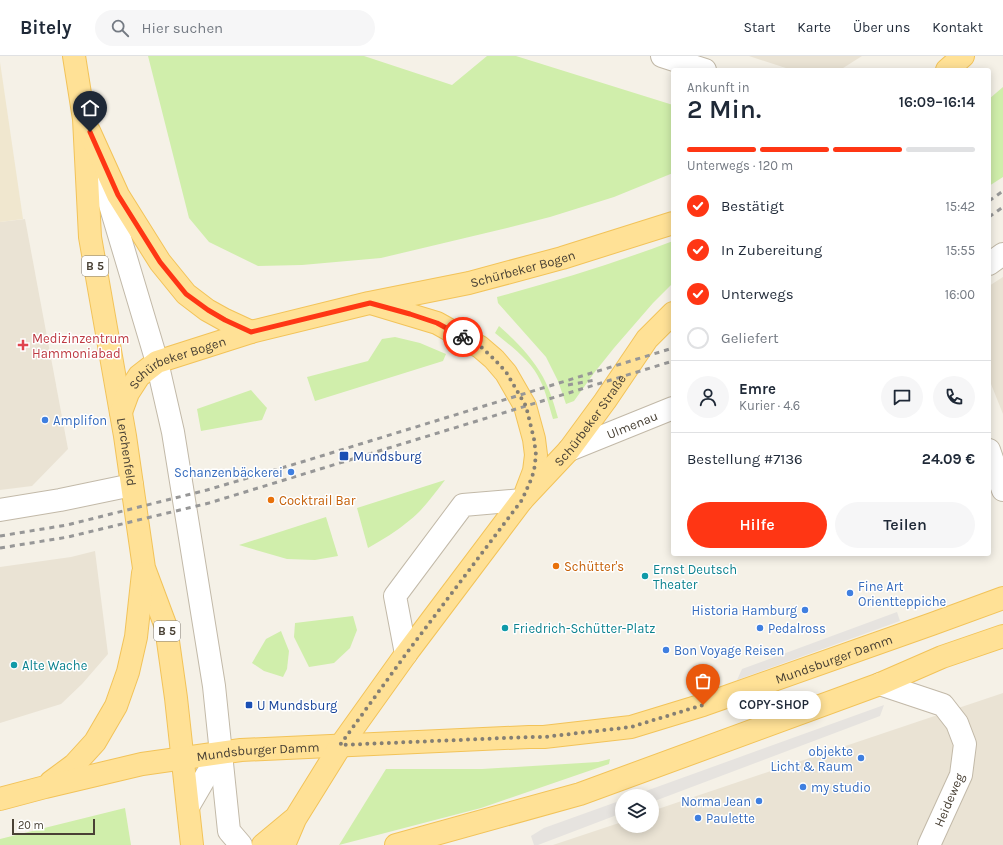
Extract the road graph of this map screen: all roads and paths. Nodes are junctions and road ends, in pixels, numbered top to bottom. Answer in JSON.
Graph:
{"nodes":[{"id":1,"x":74,"y":56,"type":"edge"},
{"id":2,"x":662,"y":56,"type":"edge"},
{"id":3,"x":963,"y":56,"type":"edge"},
{"id":4,"x":699,"y":68,"type":"edge"},
{"id":5,"x":949,"y":68,"type":"edge"},
{"id":6,"x":84,"y":119,"type":"junction"},
{"id":7,"x":671,"y":224,"type":"edge"},
{"id":8,"x":1003,"y":254,"type":"edge"},
{"id":9,"x":991,"y":263,"type":"edge"},
{"id":10,"x":370,"y":303,"type":"junction"},
{"id":11,"x":671,"y":315,"type":"edge"},
{"id":12,"x":251,"y":332,"type":"junction"},
{"id":13,"x":157,"y":362,"type":"junction"},
{"id":14,"x":671,"y":409,"type":"edge"},
{"id":15,"x":121,"y":412,"type":"junction"},
{"id":16,"x":569,"y":450,"type":"junction"},
{"id":17,"x":991,"y":458,"type":"edge"},
{"id":18,"x":132,"y":485,"type":"junction"},
{"id":19,"x":998,"y":488,"type":"edge"},
{"id":20,"x":522,"y":500,"type":"junction"},
{"id":21,"x":0,"y":510,"type":"edge"},
{"id":22,"x":144,"y":568,"type":"junction"},
{"id":23,"x":1003,"y":598,"type":"edge"},
{"id":24,"x":1003,"y":636,"type":"edge"},
{"id":25,"x":406,"y":654,"type":"junction"},
{"id":26,"x":880,"y":684,"type":"junction"},
{"id":27,"x":340,"y":745,"type":"junction"},
{"id":28,"x":220,"y":752,"type":"junction"},
{"id":29,"x":183,"y":759,"type":"junction"},
{"id":30,"x":45,"y":787,"type":"junction"},
{"id":31,"x":0,"y":799,"type":"edge"},
{"id":32,"x":188,"y":807,"type":"junction"},
{"id":33,"x":295,"y":819,"type":"junction"},
{"id":34,"x":192,"y":845,"type":"edge"},
{"id":35,"x":241,"y":845,"type":"edge"},
{"id":36,"x":263,"y":845,"type":"edge"},
{"id":37,"x":284,"y":845,"type":"edge"},
{"id":38,"x":396,"y":845,"type":"edge"},
{"id":39,"x":929,"y":845,"type":"edge"}],
"edges":[{"from":1,"to":6,"type":"main road","name":"Lerchenfeld","number":"B 5"},
{"from":2,"to":4,"type":"street"},
{"from":3,"to":5,"type":"main road"},
{"from":6,"to":12,"type":"main road","name":"Schürbeker Bogen","number":"B 5"},
{"from":6,"to":13,"type":"street"},
{"from":6,"to":15,"type":"main road","name":"Lerchenfeld","number":"B 5"},
{"from":7,"to":10,"type":"main road","name":"Schürbeker Bogen"},
{"from":8,"to":9,"type":"street"},
{"from":10,"to":12,"type":"main road","name":"Schürbeker Bogen"},
{"from":10,"to":20,"type":"main road","name":"Schürbeker Bogen"},
{"from":11,"to":16,"type":"main road","name":"Schürbeker Straße"},
{"from":12,"to":13,"type":"main road","name":"Schürbeker Bogen"},
{"from":13,"to":15,"type":"main road","name":"Schürbeker Bogen"},
{"from":13,"to":28,"type":"street"},
{"from":14,"to":16,"type":"street","name":"Ulmenau"},
{"from":15,"to":18,"type":"main road","name":"Lerchenfeld","number":"B 5"},
{"from":16,"to":20,"type":"main road","name":"Schürbeker Straße"},
{"from":17,"to":19,"type":"street"},
{"from":18,"to":21,"type":"street"},
{"from":18,"to":22,"type":"main road","name":"Lerchenfeld","number":"B 5"},
{"from":20,"to":25,"type":"main road","name":"Schürbeker Straße"},
{"from":20,"to":25,"type":"street"},
{"from":22,"to":29,"type":"main road","name":"Lerchenfeld","number":"B 5"},
{"from":22,"to":30,"type":"main road"},
{"from":23,"to":27,"type":"main road","name":"Mundsburger Damm"},
{"from":24,"to":26,"type":"main road"},
{"from":25,"to":27,"type":"main road","name":"Schürbeker Straße"},
{"from":26,"to":38,"type":"main road"},
{"from":26,"to":39,"type":"street","name":"Heideweg"},
{"from":27,"to":28,"type":"main road","name":"Mundsburger Damm"},
{"from":27,"to":33,"type":"main road","name":"Schürbeker Straße"},
{"from":28,"to":29,"type":"main road","name":"Mundsburger Damm"},
{"from":28,"to":32,"type":"street"},
{"from":28,"to":35,"type":"street"},
{"from":29,"to":30,"type":"main road","name":"Mundsburger Damm"},
{"from":29,"to":32,"type":"main road","name":"Lerchenfeld","number":"B 5"},
{"from":30,"to":31,"type":"main road","name":"Mundsburger Damm"},
{"from":32,"to":34,"type":"main road","name":"Lerchenfeld","number":"B 5"},
{"from":33,"to":36,"type":"main road"},
{"from":33,"to":37,"type":"main road"}]}
